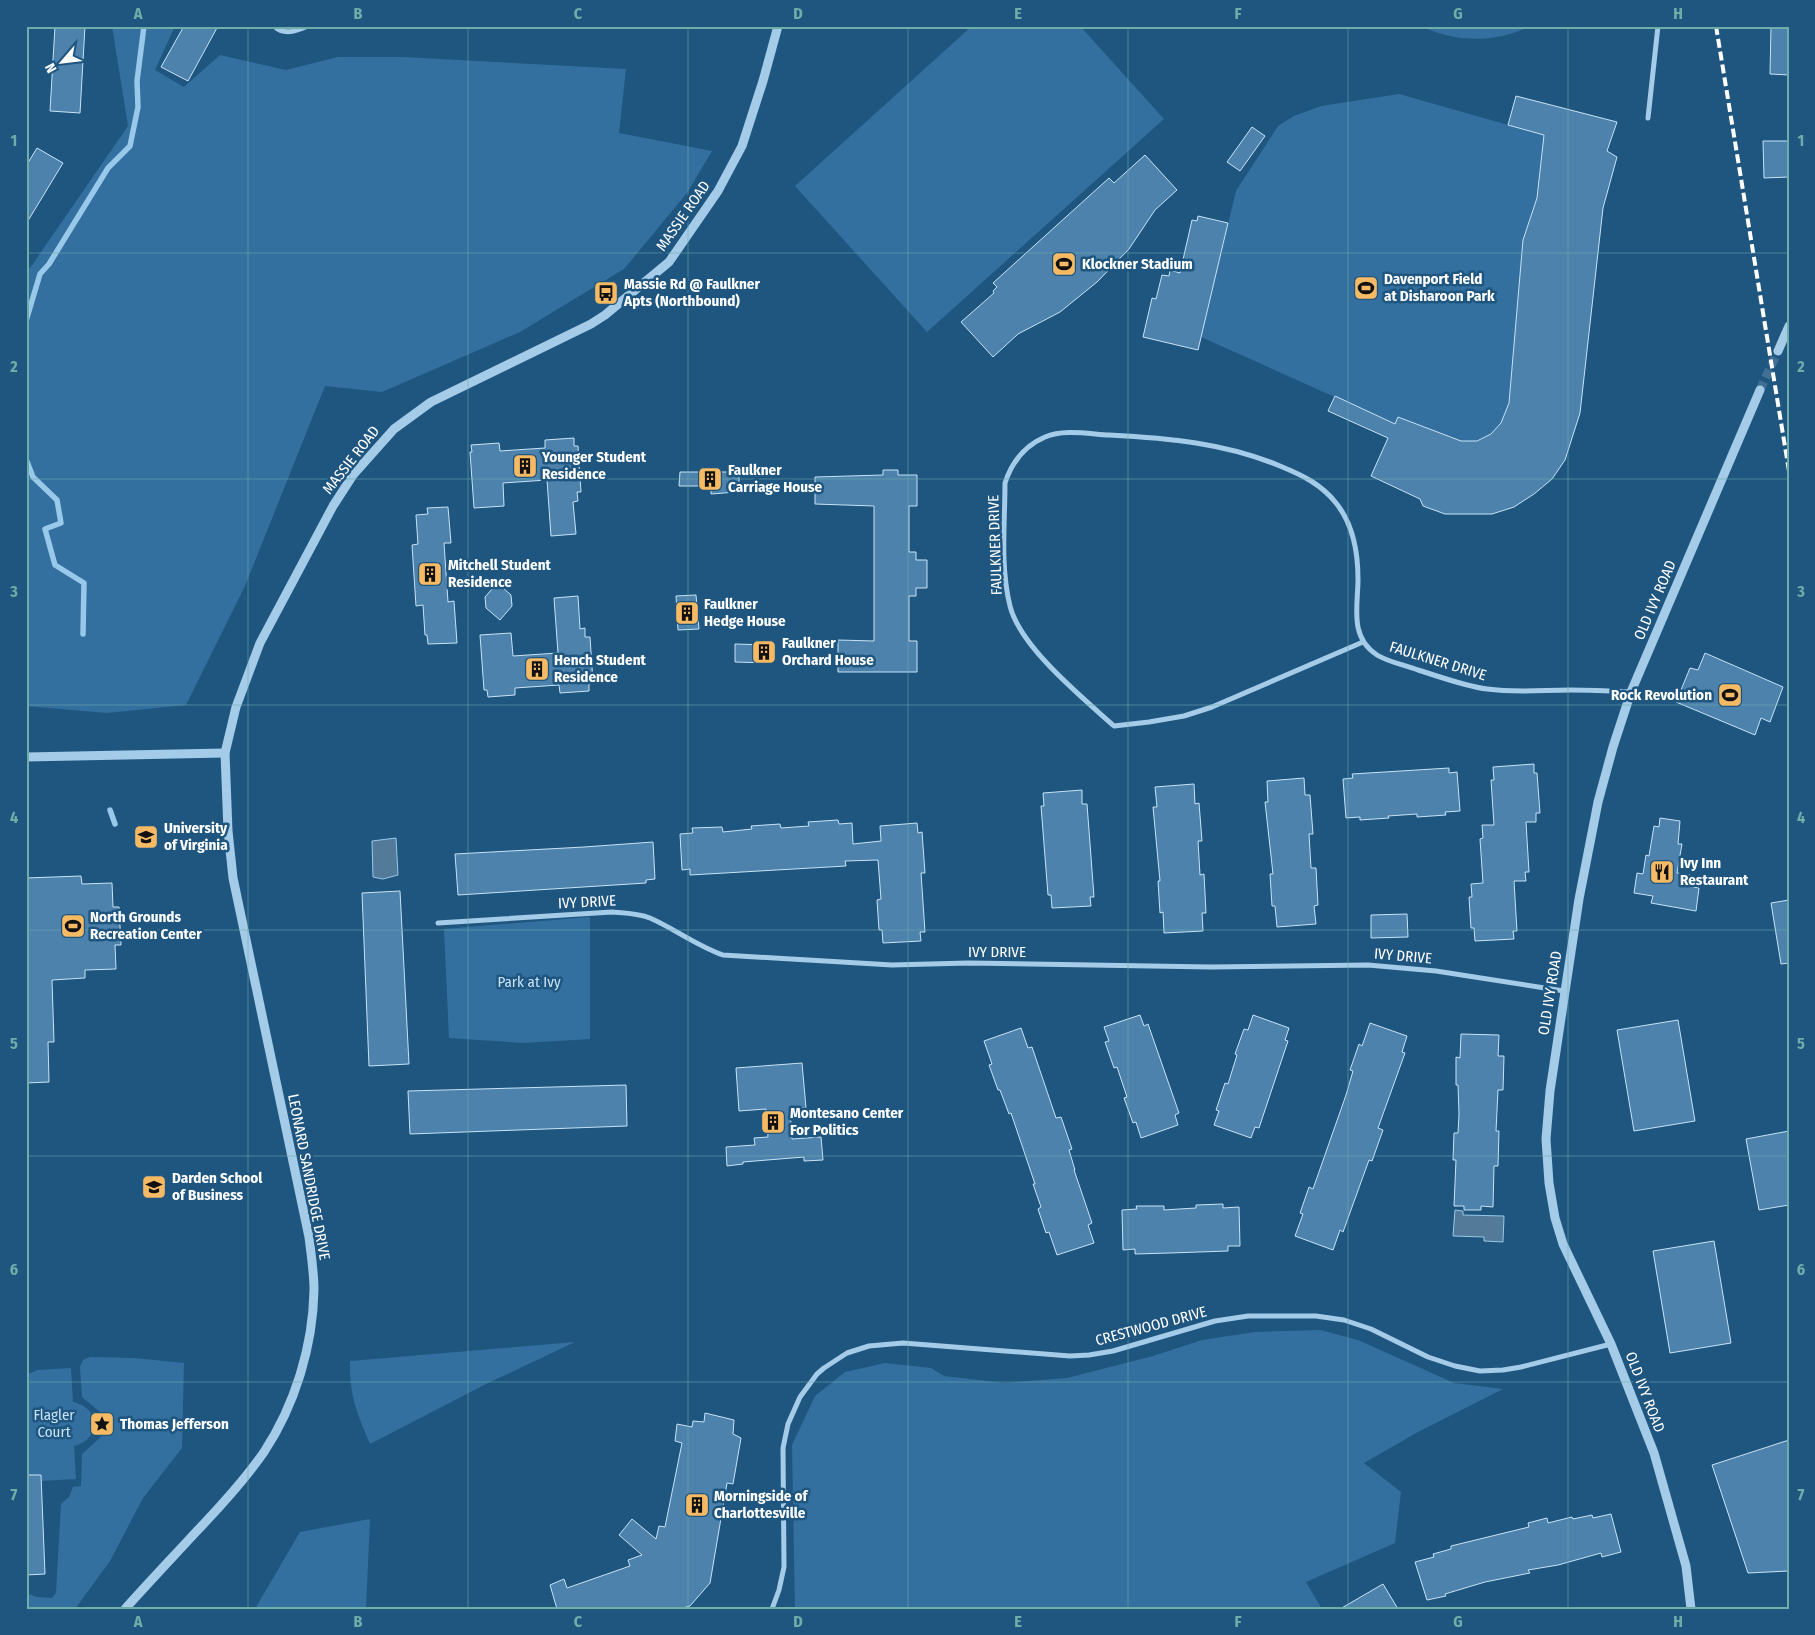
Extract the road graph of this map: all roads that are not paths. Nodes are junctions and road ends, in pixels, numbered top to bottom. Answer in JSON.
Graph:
{"nodes":[{"id":1,"x":274,"y":26,"type":"edge"},
{"id":2,"x":308,"y":26,"type":"edge"},
{"id":3,"x":778,"y":26,"type":"edge"},
{"id":4,"x":1658,"y":26,"type":"edge"},
{"id":5,"x":1648,"y":118,"type":"dead end"},
{"id":6,"x":1789,"y":326,"type":"edge"},
{"id":7,"x":1778,"y":350,"type":"tunnel mouth"},
{"id":8,"x":1760,"y":390,"type":"tunnel mouth"},
{"id":9,"x":1363,"y":642,"type":"junction"},
{"id":10,"x":1631,"y":692,"type":"junction"},
{"id":11,"x":225,"y":753,"type":"junction"},
{"id":12,"x":26,"y":757,"type":"edge"},
{"id":13,"x":438,"y":923,"type":"dead end"},
{"id":14,"x":1564,"y":990,"type":"junction"},
{"id":15,"x":1611,"y":1344,"type":"junction"},
{"id":16,"x":125,"y":1609,"type":"edge"},
{"id":17,"x":772,"y":1609,"type":"edge"},
{"id":18,"x":1691,"y":1609,"type":"edge"}],
"edges":[{"from":1,"to":2,"type":"street"},
{"from":3,"to":11,"type":"street","name":"MASSIE ROAD"},
{"from":4,"to":5,"type":"street"},
{"from":6,"to":7,"type":"street"},
{"from":8,"to":10,"type":"street","name":"OLD IVY ROAD"},
{"from":9,"to":9,"type":"street","name":"FAULKNER DRIVE"},
{"from":9,"to":10,"type":"street","name":"FAULKNER DRIVE"},
{"from":10,"to":14,"type":"street","name":"OLD IVY ROAD"},
{"from":11,"to":12,"type":"street"},
{"from":11,"to":16,"type":"street","name":"LEONARD SANDRIDGE DRIVE"},
{"from":13,"to":14,"type":"street","name":"IVY DRIVE"},
{"from":14,"to":15,"type":"street","name":"OLD IVY ROAD"},
{"from":15,"to":17,"type":"street","name":"CRESTWOOD DRIVE"},
{"from":15,"to":18,"type":"street","name":"OLD IVY ROAD"}]}
